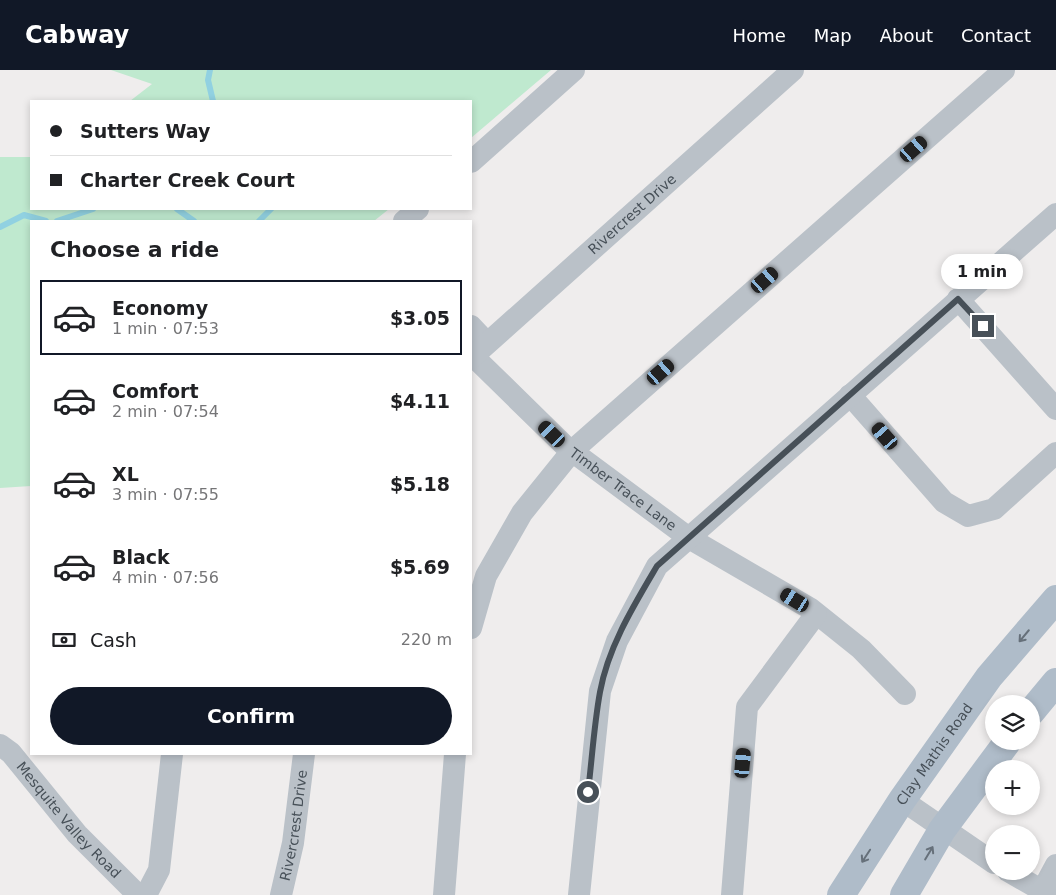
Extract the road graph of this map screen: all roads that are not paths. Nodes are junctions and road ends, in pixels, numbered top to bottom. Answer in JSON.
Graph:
{"nodes":[{"id":1,"x":574,"y":70,"type":"edge"},
{"id":2,"x":793,"y":70,"type":"edge"},
{"id":3,"x":1004,"y":70,"type":"edge"},
{"id":4,"x":472,"y":161,"type":"edge"},
{"id":5,"x":417,"y":210,"type":"edge"},
{"id":6,"x":1056,"y":214,"type":"edge"},
{"id":7,"x":405,"y":220,"type":"edge"},
{"id":8,"x":958,"y":299,"type":"junction"},
{"id":9,"x":472,"y":330,"type":"edge"},
{"id":10,"x":477,"y":352,"type":"edge"},
{"id":11,"x":850,"y":395,"type":"junction"},
{"id":12,"x":1056,"y":409,"type":"edge"},
{"id":13,"x":572,"y":451,"type":"junction"},
{"id":14,"x":1056,"y":453,"type":"edge"},
{"id":15,"x":689,"y":538,"type":"junction"},
{"id":16,"x":1056,"y":599,"type":"edge"},
{"id":17,"x":816,"y":614,"type":"junction"},
{"id":18,"x":472,"y":625,"type":"edge"},
{"id":19,"x":1056,"y":682,"type":"edge"},
{"id":20,"x":905,"y":694,"type":"dead end"},
{"id":21,"x":1040,"y":701,"type":"edge"},
{"id":22,"x":0,"y":745,"type":"edge"},
{"id":23,"x":1001,"y":750,"type":"edge"},
{"id":24,"x":172,"y":755,"type":"edge"},
{"id":25,"x":304,"y":755,"type":"edge"},
{"id":26,"x":456,"y":755,"type":"edge"},
{"id":27,"x":902,"y":800,"type":"junction"},
{"id":28,"x":942,"y":830,"type":"junction"},
{"id":29,"x":985,"y":857,"type":"edge"},
{"id":30,"x":1056,"y":865,"type":"edge"},
{"id":31,"x":1024,"y":880,"type":"edge"},
{"id":32,"x":1046,"y":893,"type":"edge"},
{"id":33,"x":138,"y":895,"type":"edge"},
{"id":34,"x":146,"y":895,"type":"edge"},
{"id":35,"x":281,"y":895,"type":"edge"},
{"id":36,"x":444,"y":895,"type":"edge"},
{"id":37,"x":579,"y":895,"type":"edge"},
{"id":38,"x":732,"y":895,"type":"edge"},
{"id":39,"x":841,"y":895,"type":"edge"},
{"id":40,"x":904,"y":895,"type":"edge"}],
"edges":[{"from":1,"to":4,"type":"street"},
{"from":2,"to":10,"type":"street","name":"Rivercrest Drive"},
{"from":3,"to":13,"type":"street"},
{"from":5,"to":7,"type":"street"},
{"from":6,"to":8,"type":"street"},
{"from":8,"to":11,"type":"street"},
{"from":8,"to":12,"type":"street"},
{"from":9,"to":10,"type":"street","name":"Timber Trace Lane"},
{"from":10,"to":13,"type":"street","name":"Timber Trace Lane"},
{"from":11,"to":14,"type":"street"},
{"from":11,"to":15,"type":"street"},
{"from":13,"to":15,"type":"street","name":"Timber Trace Lane"},
{"from":13,"to":18,"type":"street"},
{"from":15,"to":17,"type":"street","name":"Timber Trace Lane"},
{"from":15,"to":37,"type":"street"},
{"from":16,"to":27,"type":"main road","name":"Clay Mathis Road","one_way":true},
{"from":17,"to":20,"type":"street","name":"Timber Trace Lane"},
{"from":17,"to":38,"type":"street"},
{"from":19,"to":21,"type":"main road"},
{"from":22,"to":33,"type":"street","name":"Mesquite Valley Road"},
{"from":23,"to":28,"type":"main road"},
{"from":24,"to":34,"type":"street"},
{"from":25,"to":35,"type":"street","name":"Rivercrest Drive"},
{"from":26,"to":36,"type":"street"},
{"from":27,"to":28,"type":"street"},
{"from":27,"to":39,"type":"main road","name":"Clay Mathis Road","one_way":true},
{"from":28,"to":29,"type":"street"},
{"from":40,"to":28,"type":"main road","one_way":true},
{"from":30,"to":32,"type":"street"},
{"from":31,"to":32,"type":"street"}]}
